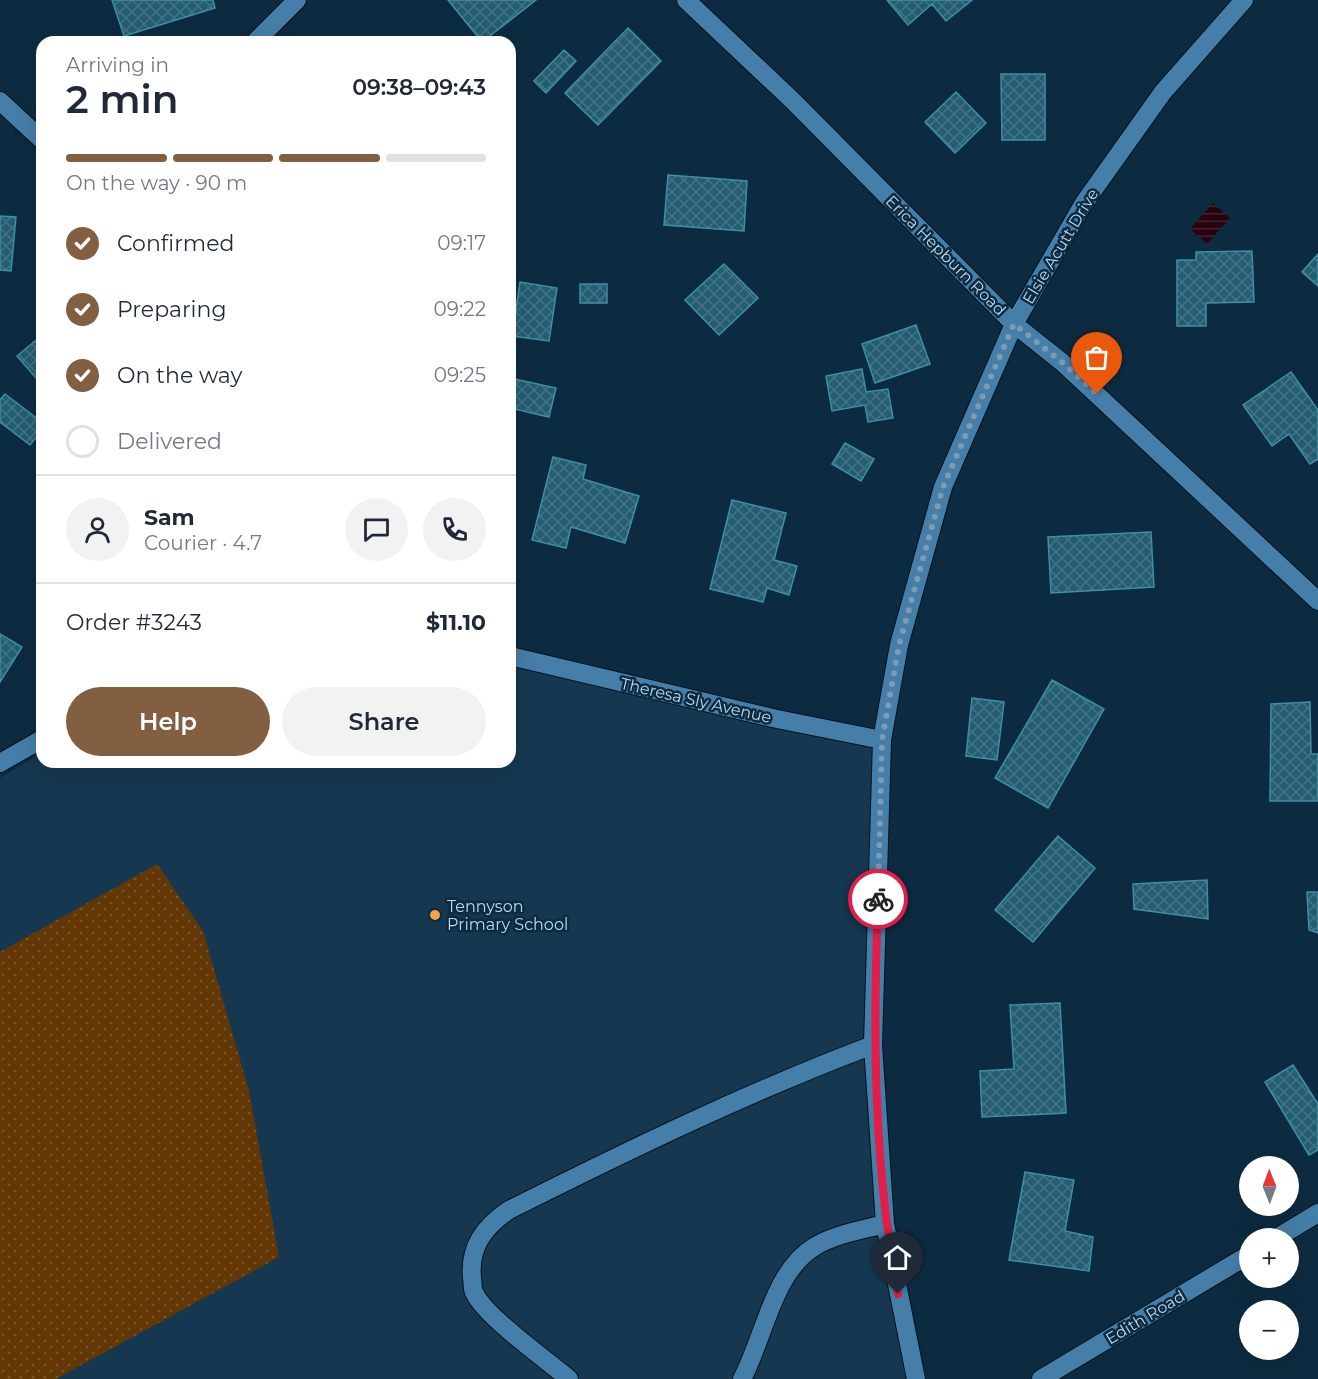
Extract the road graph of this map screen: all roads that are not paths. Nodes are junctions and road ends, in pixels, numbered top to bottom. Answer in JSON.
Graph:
{"nodes":[{"id":1,"x":297,"y":0,"type":"edge"},
{"id":2,"x":686,"y":0,"type":"edge"},
{"id":3,"x":1244,"y":0,"type":"edge"},
{"id":4,"x":261,"y":36,"type":"edge"},
{"id":5,"x":0,"y":101,"type":"edge"},
{"id":6,"x":36,"y":134,"type":"edge"},
{"id":7,"x":1014,"y":324,"type":"junction"},
{"id":8,"x":1318,"y":601,"type":"edge"},
{"id":9,"x":516,"y":657,"type":"edge"},
{"id":10,"x":882,"y":740,"type":"junction"},
{"id":11,"x":36,"y":742,"type":"edge"},
{"id":12,"x":0,"y":763,"type":"edge"},
{"id":13,"x":873,"y":1045,"type":"junction"},
{"id":14,"x":1318,"y":1214,"type":"edge"},
{"id":15,"x":885,"y":1224,"type":"junction"},
{"id":16,"x":1294,"y":1228,"type":"edge"},
{"id":17,"x":1239,"y":1261,"type":"edge"},
{"id":18,"x":569,"y":1379,"type":"edge"},
{"id":19,"x":742,"y":1379,"type":"edge"},
{"id":20,"x":916,"y":1379,"type":"edge"},
{"id":21,"x":1041,"y":1379,"type":"edge"}],
"edges":[{"from":1,"to":4,"type":"street"},
{"from":2,"to":7,"type":"street","name":"Erica Hepburn Road"},
{"from":3,"to":7,"type":"street","name":"Elsie Acutt Drive"},
{"from":5,"to":6,"type":"street"},
{"from":7,"to":8,"type":"street","name":"Erica Hepburn Road"},
{"from":7,"to":10,"type":"street","name":"Elsie Acutt Drive"},
{"from":9,"to":10,"type":"street","name":"Theresa Sly Avenue"},
{"from":10,"to":13,"type":"street","name":"Elsie Acutt Drive"},
{"from":11,"to":12,"type":"street"},
{"from":13,"to":15,"type":"street","name":"Elsie Acutt Drive"},
{"from":13,"to":18,"type":"street"},
{"from":14,"to":16,"type":"street"},
{"from":15,"to":19,"type":"street"},
{"from":15,"to":20,"type":"street","name":"Elsie Acutt Drive"},
{"from":17,"to":21,"type":"street","name":"Edith Road"}]}
